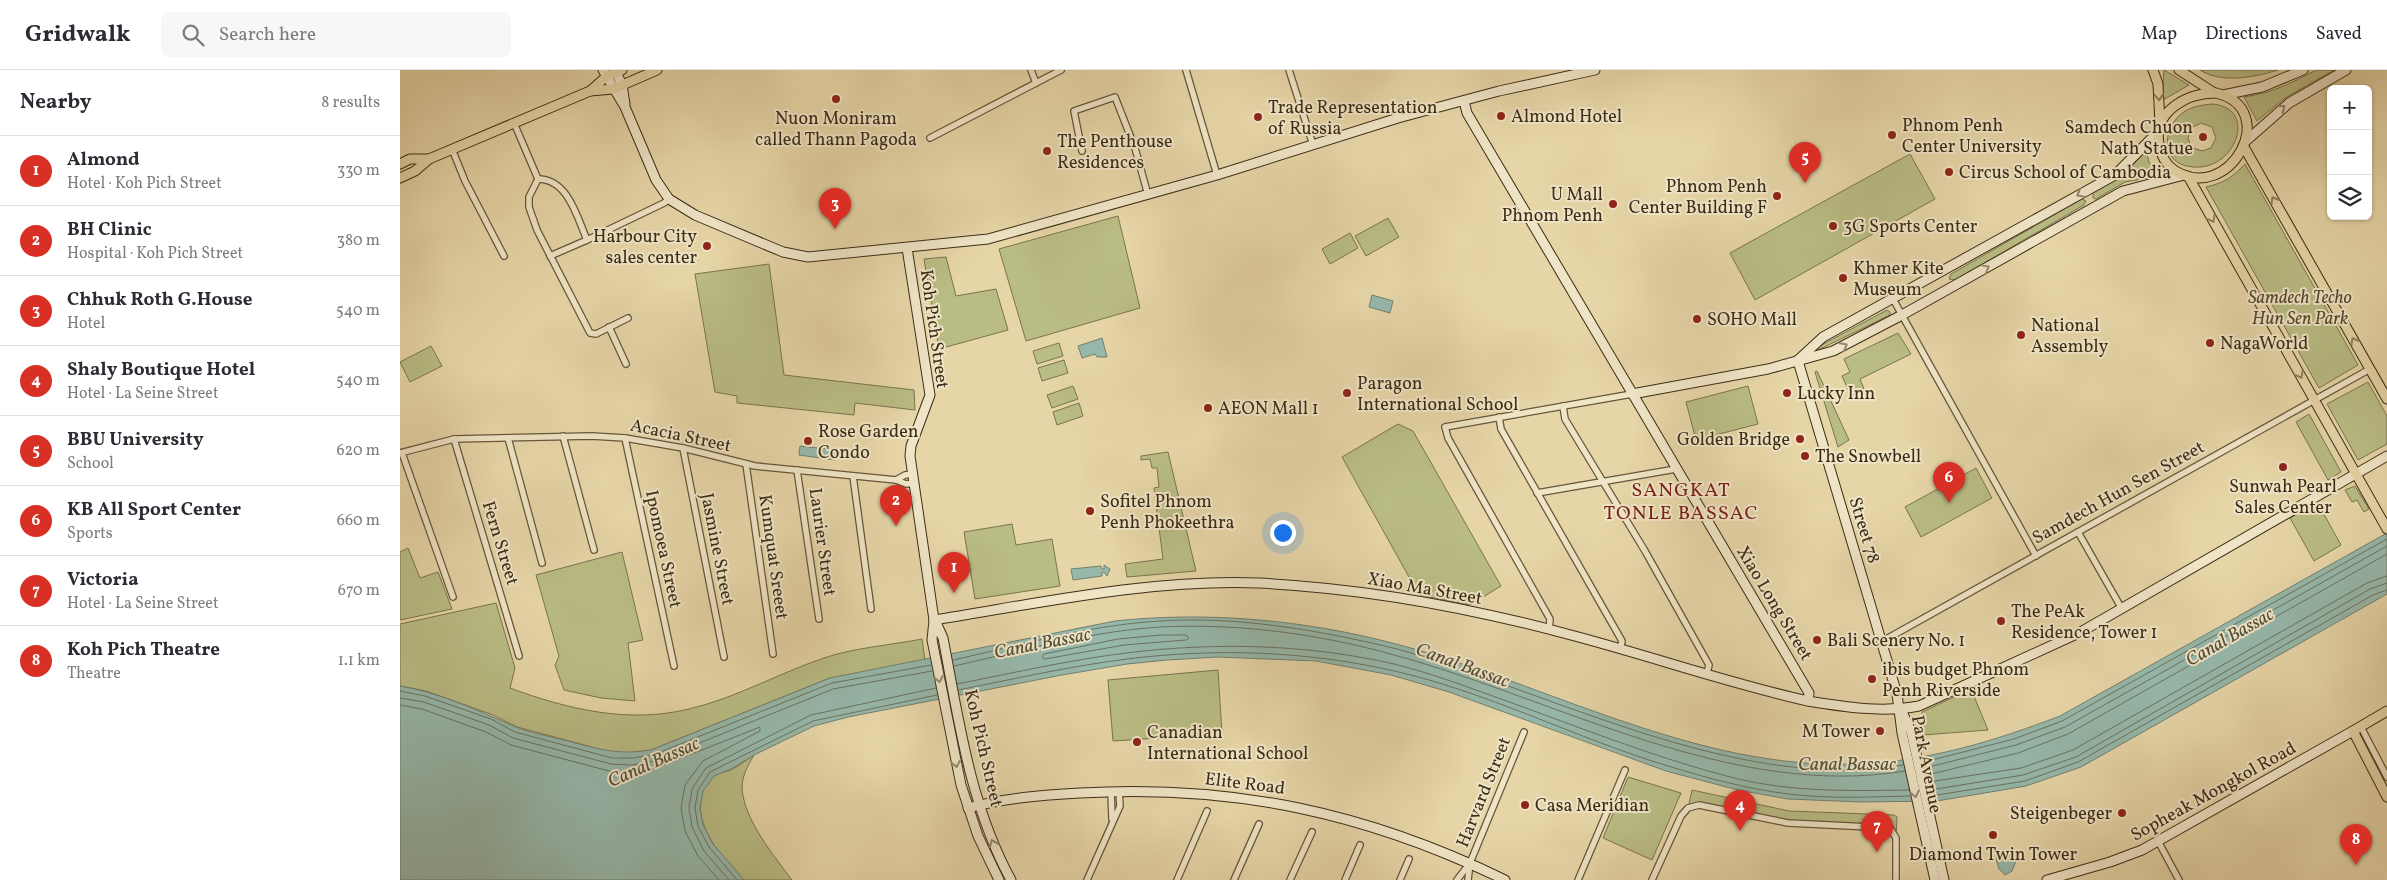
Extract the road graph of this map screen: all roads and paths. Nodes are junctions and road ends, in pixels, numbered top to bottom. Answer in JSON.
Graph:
{"nodes":[{"id":1,"x":657,"y":70,"type":"edge"},
{"id":2,"x":1031,"y":70,"type":"edge"},
{"id":3,"x":1061,"y":70,"type":"edge"},
{"id":4,"x":1186,"y":70,"type":"edge"},
{"id":5,"x":1289,"y":70,"type":"edge"},
{"id":6,"x":1595,"y":70,"type":"edge"},
{"id":7,"x":2153,"y":70,"type":"edge"},
{"id":8,"x":2179,"y":70,"type":"edge"},
{"id":9,"x":2303,"y":70,"type":"edge"},
{"id":10,"x":2346,"y":70,"type":"edge"},
{"id":11,"x":618,"y":71,"type":"edge"},
{"id":12,"x":605,"y":73,"type":"edge"},
{"id":13,"x":1036,"y":83,"type":"junction"},
{"id":14,"x":622,"y":85,"type":"junction"},
{"id":15,"x":613,"y":89,"type":"junction"},
{"id":16,"x":590,"y":91,"type":"junction"},
{"id":17,"x":2219,"y":94,"type":"junction"},
{"id":18,"x":1464,"y":101,"type":"junction"},
{"id":19,"x":626,"y":107,"type":"junction"},
{"id":20,"x":514,"y":123,"type":"junction"},
{"id":21,"x":2159,"y":128,"type":"junction"},
{"id":22,"x":930,"y":138,"type":"dead end"},
{"id":23,"x":2245,"y":144,"type":"junction"},
{"id":24,"x":1313,"y":145,"type":"junction"},
{"id":25,"x":452,"y":149,"type":"junction"},
{"id":26,"x":1082,"y":151,"type":"dead end"},
{"id":27,"x":429,"y":159,"type":"junction"},
{"id":28,"x":400,"y":164,"type":"edge"},
{"id":29,"x":1217,"y":175,"type":"junction"},
{"id":30,"x":2186,"y":176,"type":"junction"},
{"id":31,"x":400,"y":178,"type":"edge"},
{"id":32,"x":538,"y":179,"type":"junction"},
{"id":33,"x":1148,"y":195,"type":"junction"},
{"id":34,"x":669,"y":199,"type":"junction"},
{"id":35,"x":587,"y":240,"type":"junction"},
{"id":36,"x":907,"y":248,"type":"junction"},
{"id":37,"x":504,"y":256,"type":"dead end"},
{"id":38,"x":550,"y":256,"type":"junction"},
{"id":39,"x":1893,"y":299,"type":"junction"},
{"id":40,"x":1902,"y":316,"type":"junction"},
{"id":41,"x":628,"y":318,"type":"dead end"},
{"id":42,"x":609,"y":327,"type":"junction"},
{"id":43,"x":1798,"y":360,"type":"junction"},
{"id":44,"x":626,"y":364,"type":"dead end"},
{"id":45,"x":2370,"y":369,"type":"junction"},
{"id":46,"x":1632,"y":394,"type":"junction"},
{"id":47,"x":2387,"y":399,"type":"edge"},
{"id":48,"x":2314,"y":400,"type":"junction"},
{"id":49,"x":1563,"y":406,"type":"junction"},
{"id":50,"x":1499,"y":417,"type":"junction"},
{"id":51,"x":564,"y":436,"type":"junction"},
{"id":52,"x":508,"y":438,"type":"junction"},
{"id":53,"x":625,"y":438,"type":"junction"},
{"id":54,"x":454,"y":439,"type":"junction"},
{"id":55,"x":683,"y":448,"type":"junction"},
{"id":56,"x":401,"y":453,"type":"edge"},
{"id":57,"x":2387,"y":456,"type":"edge"},
{"id":58,"x":746,"y":464,"type":"junction"},
{"id":59,"x":1676,"y":469,"type":"junction"},
{"id":60,"x":797,"y":470,"type":"junction"},
{"id":61,"x":912,"y":474,"type":"junction"},
{"id":62,"x":2356,"y":474,"type":"junction"},
{"id":63,"x":852,"y":476,"type":"junction"},
{"id":64,"x":896,"y":480,"type":"junction"},
{"id":65,"x":1602,"y":482,"type":"junction"},
{"id":66,"x":914,"y":484,"type":"junction"},
{"id":67,"x":1537,"y":493,"type":"junction"},
{"id":68,"x":2387,"y":529,"type":"edge"},
{"id":69,"x":2078,"y":532,"type":"junction"},
{"id":70,"x":594,"y":550,"type":"dead end"},
{"id":71,"x":2036,"y":556,"type":"junction"},
{"id":72,"x":542,"y":563,"type":"dead end"},
{"id":73,"x":453,"y":597,"type":"dead end"},
{"id":74,"x":872,"y":609,"type":"dead end"},
{"id":75,"x":2122,"y":609,"type":"junction"},
{"id":76,"x":819,"y":619,"type":"dead end"},
{"id":77,"x":934,"y":620,"type":"junction"},
{"id":78,"x":1549,"y":630,"type":"junction"},
{"id":79,"x":1882,"y":642,"type":"junction"},
{"id":80,"x":1620,"y":650,"type":"junction"},
{"id":81,"x":773,"y":654,"type":"dead end"},
{"id":82,"x":519,"y":656,"type":"dead end"},
{"id":83,"x":724,"y":657,"type":"dead end"},
{"id":84,"x":674,"y":666,"type":"dead end"},
{"id":85,"x":1707,"y":673,"type":"junction"},
{"id":86,"x":1808,"y":701,"type":"junction"},
{"id":87,"x":1901,"y":709,"type":"junction"},
{"id":88,"x":2387,"y":712,"type":"edge"},
{"id":89,"x":2357,"y":729,"type":"junction"},
{"id":90,"x":1524,"y":732,"type":"dead end"},
{"id":91,"x":1625,"y":770,"type":"dead end"},
{"id":92,"x":2387,"y":777,"type":"edge"},
{"id":93,"x":1115,"y":791,"type":"junction"},
{"id":94,"x":2387,"y":797,"type":"edge"},
{"id":95,"x":979,"y":805,"type":"junction"},
{"id":96,"x":968,"y":808,"type":"junction"},
{"id":97,"x":1207,"y":811,"type":"dead end"},
{"id":98,"x":1926,"y":819,"type":"junction"},
{"id":99,"x":1259,"y":824,"type":"dead end"},
{"id":100,"x":1312,"y":832,"type":"dead end"},
{"id":101,"x":2158,"y":841,"type":"junction"},
{"id":102,"x":1360,"y":845,"type":"dead end"},
{"id":103,"x":1409,"y":859,"type":"dead end"},
{"id":104,"x":1470,"y":863,"type":"junction"},
{"id":105,"x":999,"y":880,"type":"edge"},
{"id":106,"x":1011,"y":880,"type":"edge"},
{"id":107,"x":1087,"y":880,"type":"edge"},
{"id":108,"x":1178,"y":880,"type":"edge"},
{"id":109,"x":1234,"y":880,"type":"edge"},
{"id":110,"x":1290,"y":880,"type":"edge"},
{"id":111,"x":1345,"y":880,"type":"edge"},
{"id":112,"x":1400,"y":880,"type":"edge"},
{"id":113,"x":1456,"y":880,"type":"edge"},
{"id":114,"x":1468,"y":880,"type":"edge"},
{"id":115,"x":1505,"y":880,"type":"edge"},
{"id":116,"x":1578,"y":880,"type":"edge"},
{"id":117,"x":1652,"y":880,"type":"edge"},
{"id":118,"x":1896,"y":880,"type":"edge"},
{"id":119,"x":1935,"y":880,"type":"edge"},
{"id":120,"x":1944,"y":880,"type":"edge"},
{"id":121,"x":2048,"y":880,"type":"edge"},
{"id":122,"x":2179,"y":880,"type":"edge"}],
"edges":[{"from":1,"to":14,"type":"main road"},
{"from":2,"to":13,"type":"street"},
{"from":3,"to":13,"type":"street"},
{"from":4,"to":29,"type":"street"},
{"from":5,"to":24,"type":"street"},
{"from":6,"to":18,"type":"main road"},
{"from":7,"to":21,"type":"main road","one_way":true},
{"from":8,"to":17,"type":"main road"},
{"from":9,"to":17,"type":"main road"},
{"from":23,"to":10,"type":"main road","one_way":true},
{"from":11,"to":12,"type":"main road"},
{"from":11,"to":14,"type":"main road"},
{"from":12,"to":15,"type":"main road"},
{"from":12,"to":16,"type":"main road"},
{"from":13,"to":22,"type":"street"},
{"from":14,"to":15,"type":"main road"},
{"from":14,"to":19,"type":"main road"},
{"from":15,"to":16,"type":"main road"},
{"from":15,"to":19,"type":"main road"},
{"from":16,"to":20,"type":"main road"},
{"from":17,"to":21,"type":"main road"},
{"from":17,"to":23,"type":"main road"},
{"from":18,"to":24,"type":"main road"},
{"from":18,"to":46,"type":"main road","name":"Xiao Long Street"},
{"from":19,"to":34,"type":"main road"},
{"from":20,"to":25,"type":"main road"},
{"from":20,"to":32,"type":"street"},
{"from":21,"to":30,"type":"main road"},
{"from":21,"to":39,"type":"main road","one_way":true},
{"from":23,"to":30,"type":"main road"},
{"from":45,"to":23,"type":"main road","one_way":true},
{"from":24,"to":29,"type":"main road"},
{"from":25,"to":27,"type":"main road"},
{"from":25,"to":37,"type":"street"},
{"from":26,"to":33,"type":"street"},
{"from":27,"to":28,"type":"main road"},
{"from":27,"to":31,"type":"main road"},
{"from":29,"to":33,"type":"main road"},
{"from":40,"to":30,"type":"main road","one_way":true},
{"from":30,"to":48,"type":"main road","one_way":true},
{"from":32,"to":35,"type":"street"},
{"from":32,"to":38,"type":"street"},
{"from":33,"to":36,"type":"main road"},
{"from":34,"to":35,"type":"street"},
{"from":34,"to":36,"type":"main road"},
{"from":35,"to":38,"type":"street"},
{"from":36,"to":61,"type":"main road","name":"Koh Pich Street"},
{"from":38,"to":42,"type":"street"},
{"from":39,"to":40,"type":"street"},
{"from":39,"to":43,"type":"main road"},
{"from":43,"to":40,"type":"main road","one_way":true},
{"from":40,"to":71,"type":"street"},
{"from":41,"to":42,"type":"street"},
{"from":42,"to":44,"type":"street"},
{"from":43,"to":46,"type":"main road"},
{"from":43,"to":79,"type":"main road","name":"Street 78"},
{"from":45,"to":47,"type":"main road"},
{"from":45,"to":48,"type":"street","name":"Samdech Hun Sen Street"},
{"from":46,"to":49,"type":"street"},
{"from":46,"to":59,"type":"main road","name":"Xiao Long Street"},
{"from":48,"to":62,"type":"main road"},
{"from":48,"to":69,"type":"street","name":"Samdech Hun Sen Street"},
{"from":49,"to":50,"type":"street"},
{"from":49,"to":65,"type":"street"},
{"from":50,"to":67,"type":"street"},
{"from":50,"to":78,"type":"street"},
{"from":51,"to":52,"type":"street","name":"Acacia Street"},
{"from":51,"to":53,"type":"street","name":"Acacia Street"},
{"from":51,"to":70,"type":"street"},
{"from":52,"to":54,"type":"street","name":"Acacia Street"},
{"from":52,"to":72,"type":"street"},
{"from":53,"to":55,"type":"street","name":"Acacia Street"},
{"from":53,"to":84,"type":"street","name":"Ipomoea Street"},
{"from":54,"to":56,"type":"street","name":"Acacia Street"},
{"from":54,"to":82,"type":"street","name":"Fern Street"},
{"from":55,"to":58,"type":"street","name":"Acacia Street"},
{"from":55,"to":83,"type":"street","name":"Jasmine Street"},
{"from":56,"to":73,"type":"street"},
{"from":57,"to":62,"type":"main road","name":"Xiao Ma Street"},
{"from":58,"to":60,"type":"street","name":"Acacia Street"},
{"from":58,"to":81,"type":"street","name":"Kumquat Sreeet"},
{"from":59,"to":65,"type":"street"},
{"from":59,"to":86,"type":"main road","name":"Xiao Long Street"},
{"from":60,"to":63,"type":"street","name":"Acacia Street"},
{"from":60,"to":76,"type":"street","name":"Laurier Street"},
{"from":61,"to":64,"type":"street","name":"Acacia Street"},
{"from":61,"to":66,"type":"main road","name":"Koh Pich Street"},
{"from":62,"to":68,"type":"main road"},
{"from":62,"to":75,"type":"main road","name":"Xiao Ma Street"},
{"from":63,"to":64,"type":"street","name":"Acacia Street"},
{"from":63,"to":74,"type":"street"},
{"from":64,"to":66,"type":"street","name":"Acacia Street"},
{"from":65,"to":67,"type":"street"},
{"from":65,"to":85,"type":"street"},
{"from":66,"to":77,"type":"main road","name":"Koh Pich Street"},
{"from":67,"to":80,"type":"street"},
{"from":69,"to":71,"type":"street","name":"Samdech Hun Sen Street"},
{"from":69,"to":75,"type":"street"},
{"from":71,"to":79,"type":"street","name":"Samdech Hun Sen Street"},
{"from":75,"to":87,"type":"main road","name":"Xiao Ma Street"},
{"from":77,"to":78,"type":"main road","name":"Xiao Ma Street"},
{"from":77,"to":95,"type":"main road","name":"Koh Pich Street"},
{"from":77,"to":96,"type":"main road","name":"Koh Pich Street","one_way":true},
{"from":78,"to":80,"type":"main road","name":"Xiao Ma Street"},
{"from":79,"to":87,"type":"main road","name":"Street 78"},
{"from":80,"to":85,"type":"main road","name":"Xiao Ma Street"},
{"from":85,"to":86,"type":"main road","name":"Xiao Ma Street"},
{"from":86,"to":87,"type":"main road","name":"Xiao Ma Street"},
{"from":87,"to":98,"type":"main road","name":"Park Avenue"},
{"from":88,"to":89,"type":"main road","name":"Sopheak Mongkol Road"},
{"from":89,"to":92,"type":"street"},
{"from":89,"to":94,"type":"main road"},
{"from":89,"to":101,"type":"main road","name":"Sopheak Mongkol Road"},
{"from":90,"to":104,"type":"street","name":"Harvard Street"},
{"from":91,"to":116,"type":"street"},
{"from":93,"to":95,"type":"main road","name":"Elite Road"},
{"from":93,"to":104,"type":"main road","name":"Elite Road"},
{"from":93,"to":107,"type":"street"},
{"from":95,"to":96,"type":"main road","name":"Elite Road"},
{"from":106,"to":95,"type":"main road","name":"Koh Pich Street","one_way":true},
{"from":96,"to":105,"type":"main road","name":"Koh Pich Street"},
{"from":97,"to":108,"type":"street"},
{"from":98,"to":119,"type":"main road","name":"Park Avenue"},
{"from":98,"to":120,"type":"main road","name":"Park Avenue"},
{"from":99,"to":109,"type":"street"},
{"from":100,"to":110,"type":"street"},
{"from":101,"to":121,"type":"main road","name":"Sopheak Mongkol Road"},
{"from":101,"to":122,"type":"street"},
{"from":102,"to":111,"type":"street"},
{"from":103,"to":112,"type":"street"},
{"from":104,"to":113,"type":"street","name":"Harvard Street"},
{"from":104,"to":114,"type":"street","name":"Harvard Street"},
{"from":104,"to":115,"type":"main road","name":"Elite Road"},
{"from":117,"to":118,"type":"street"}]}
